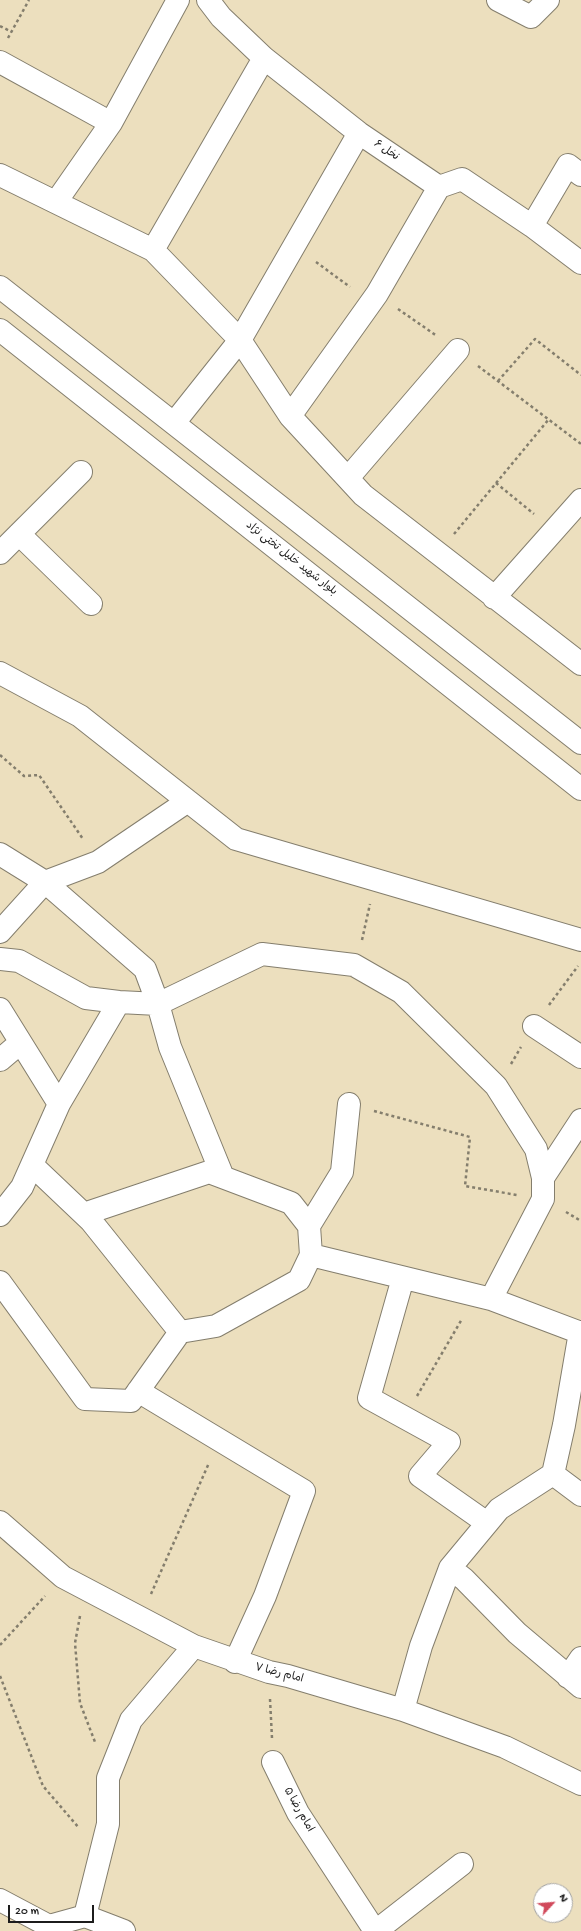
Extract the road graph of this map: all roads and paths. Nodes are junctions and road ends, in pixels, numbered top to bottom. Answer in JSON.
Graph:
{"nodes":[{"id":1,"x":29,"y":0,"type":"edge"},
{"id":2,"x":178,"y":0,"type":"edge"},
{"id":3,"x":208,"y":0,"type":"edge"},
{"id":4,"x":498,"y":0,"type":"edge"},
{"id":5,"x":548,"y":0,"type":"edge"},
{"id":6,"x":0,"y":26,"type":"edge"},
{"id":7,"x":12,"y":32,"type":"junction"},
{"id":8,"x":8,"y":39,"type":"dead end"},
{"id":9,"x":264,"y":58,"type":"junction"},
{"id":10,"x":0,"y":62,"type":"edge"},
{"id":11,"x":111,"y":123,"type":"junction"},
{"id":12,"x":359,"y":133,"type":"junction"},
{"id":13,"x":574,"y":170,"type":"edge"},
{"id":14,"x":0,"y":175,"type":"edge"},
{"id":15,"x":439,"y":187,"type":"junction"},
{"id":16,"x":56,"y":202,"type":"junction"},
{"id":17,"x":532,"y":226,"type":"junction"},
{"id":18,"x":294,"y":246,"type":"junction"},
{"id":19,"x":153,"y":250,"type":"junction"},
{"id":20,"x":581,"y":263,"type":"edge"},
{"id":21,"x":0,"y":287,"type":"edge"},
{"id":22,"x":374,"y":298,"type":"junction"},
{"id":23,"x":0,"y":330,"type":"edge"},
{"id":24,"x":240,"y":340,"type":"junction"},
{"id":25,"x":458,"y":350,"type":"junction"},
{"id":26,"x":581,"y":375,"type":"edge"},
{"id":27,"x":498,"y":381,"type":"junction"},
{"id":28,"x":290,"y":416,"type":"junction"},
{"id":29,"x":549,"y":419,"type":"junction"},
{"id":30,"x":174,"y":423,"type":"junction"},
{"id":31,"x":581,"y":444,"type":"edge"},
{"id":32,"x":82,"y":472,"type":"dead end"},
{"id":33,"x":348,"y":478,"type":"junction"},
{"id":34,"x":496,"y":483,"type":"junction"},
{"id":35,"x":581,"y":500,"type":"edge"},
{"id":36,"x":554,"y":531,"type":"junction"},
{"id":37,"x":19,"y":534,"type":"junction"},
{"id":38,"x":0,"y":553,"type":"edge"},
{"id":39,"x":438,"y":553,"type":"junction"},
{"id":40,"x":494,"y":598,"type":"junction"},
{"id":41,"x":91,"y":604,"type":"dead end"},
{"id":42,"x":581,"y":664,"type":"edge"},
{"id":43,"x":0,"y":673,"type":"edge"},
{"id":44,"x":581,"y":743,"type":"edge"},
{"id":45,"x":0,"y":755,"type":"edge"},
{"id":46,"x":581,"y":789,"type":"edge"},
{"id":47,"x":188,"y":801,"type":"junction"},
{"id":48,"x":0,"y":854,"type":"edge"},
{"id":49,"x":98,"y":862,"type":"junction"},
{"id":50,"x":375,"y":880,"type":"junction"},
{"id":51,"x":45,"y":882,"type":"junction"},
{"id":52,"x":0,"y":932,"type":"edge"},
{"id":53,"x":581,"y":940,"type":"edge"},
{"id":54,"x":0,"y":959,"type":"edge"},
{"id":55,"x":354,"y":965,"type":"junction"},
{"id":56,"x":119,"y":1002,"type":"junction"},
{"id":57,"x":158,"y":1004,"type":"junction"},
{"id":58,"x":0,"y":1009,"type":"edge"},
{"id":59,"x":534,"y":1026,"type":"dead end"},
{"id":60,"x":20,"y":1043,"type":"junction"},
{"id":61,"x":581,"y":1057,"type":"edge"},
{"id":62,"x":0,"y":1060,"type":"edge"},
{"id":63,"x":59,"y":1104,"type":"junction"},
{"id":64,"x":349,"y":1104,"type":"joint"},
{"id":65,"x":581,"y":1120,"type":"edge"},
{"id":66,"x":32,"y":1165,"type":"junction"},
{"id":67,"x":223,"y":1177,"type":"junction"},
{"id":68,"x":543,"y":1189,"type":"junction"},
{"id":69,"x":84,"y":1214,"type":"junction"},
{"id":70,"x":0,"y":1215,"type":"edge"},
{"id":71,"x":581,"y":1221,"type":"edge"},
{"id":72,"x":308,"y":1226,"type":"junction"},
{"id":73,"x":311,"y":1255,"type":"junction"},
{"id":74,"x":403,"y":1278,"type":"junction"},
{"id":75,"x":0,"y":1282,"type":"edge"},
{"id":76,"x":483,"y":1297,"type":"junction"},
{"id":77,"x":180,"y":1332,"type":"junction"},
{"id":78,"x":581,"y":1333,"type":"edge"},
{"id":79,"x":138,"y":1391,"type":"junction"},
{"id":80,"x":404,"y":1418,"type":"junction"},
{"id":81,"x":220,"y":1440,"type":"junction"},
{"id":82,"x":553,"y":1474,"type":"junction"},
{"id":83,"x":581,"y":1495,"type":"edge"},
{"id":84,"x":0,"y":1522,"type":"edge"},
{"id":85,"x":487,"y":1522,"type":"junction"},
{"id":86,"x":450,"y":1568,"type":"junction"},
{"id":87,"x":63,"y":1577,"type":"junction"},
{"id":88,"x":85,"y":1589,"type":"junction"},
{"id":89,"x":140,"y":1618,"type":"junction"},
{"id":90,"x":0,"y":1645,"type":"edge"},
{"id":91,"x":194,"y":1646,"type":"junction"},
{"id":92,"x":581,"y":1658,"type":"edge"},
{"id":93,"x":235,"y":1662,"type":"junction"},
{"id":94,"x":269,"y":1672,"type":"junction"},
{"id":95,"x":0,"y":1676,"type":"edge"},
{"id":96,"x":574,"y":1682,"type":"edge"},
{"id":97,"x":403,"y":1710,"type":"junction"},
{"id":98,"x":273,"y":1762,"type":"joint"},
{"id":99,"x":108,"y":1778,"type":"junction"},
{"id":100,"x":581,"y":1784,"type":"edge"},
{"id":101,"x":100,"y":1853,"type":"junction"},
{"id":102,"x":462,"y":1864,"type":"dead end"},
{"id":103,"x":0,"y":1900,"type":"edge"},
{"id":104,"x":85,"y":1916,"type":"junction"},
{"id":105,"x":124,"y":1931,"type":"edge"},
{"id":106,"x":375,"y":1931,"type":"edge"}],
"edges":[{"from":1,"to":7,"type":"path"},
{"from":2,"to":11,"type":"street"},
{"from":3,"to":9,"type":"street","name":"نخل ۶"},
{"from":4,"to":5,"type":"street"},
{"from":6,"to":7,"type":"path"},
{"from":7,"to":8,"type":"path"},
{"from":9,"to":12,"type":"street","name":"نخل ۶"},
{"from":9,"to":19,"type":"street"},
{"from":10,"to":11,"type":"street"},
{"from":11,"to":16,"type":"street"},
{"from":12,"to":15,"type":"street","name":"نخل ۶"},
{"from":12,"to":18,"type":"street"},
{"from":13,"to":17,"type":"street"},
{"from":14,"to":16,"type":"street"},
{"from":15,"to":17,"type":"street"},
{"from":15,"to":22,"type":"street"},
{"from":16,"to":19,"type":"street"},
{"from":17,"to":20,"type":"street"},
{"from":18,"to":22,"type":"path"},
{"from":18,"to":24,"type":"street"},
{"from":19,"to":24,"type":"street"},
{"from":21,"to":30,"type":"street"},
{"from":22,"to":25,"type":"path"},
{"from":22,"to":28,"type":"street"},
{"from":23,"to":46,"type":"street","name":"بلوار شهید خلیل تختی نژاد"},
{"from":24,"to":28,"type":"street"},
{"from":24,"to":30,"type":"street"},
{"from":25,"to":27,"type":"path"},
{"from":25,"to":33,"type":"street"},
{"from":26,"to":27,"type":"path"},
{"from":27,"to":29,"type":"path"},
{"from":28,"to":33,"type":"street"},
{"from":29,"to":31,"type":"path"},
{"from":29,"to":34,"type":"path"},
{"from":30,"to":44,"type":"street"},
{"from":32,"to":37,"type":"street"},
{"from":33,"to":39,"type":"street"},
{"from":34,"to":36,"type":"path"},
{"from":34,"to":39,"type":"path"},
{"from":35,"to":36,"type":"street"},
{"from":36,"to":40,"type":"street"},
{"from":37,"to":38,"type":"street"},
{"from":37,"to":41,"type":"street"},
{"from":39,"to":40,"type":"street"},
{"from":40,"to":42,"type":"street"},
{"from":43,"to":47,"type":"street"},
{"from":45,"to":49,"type":"path"},
{"from":47,"to":49,"type":"street"},
{"from":47,"to":50,"type":"street"},
{"from":48,"to":51,"type":"street"},
{"from":49,"to":51,"type":"street"},
{"from":50,"to":53,"type":"street"},
{"from":50,"to":55,"type":"path"},
{"from":51,"to":52,"type":"street"},
{"from":51,"to":57,"type":"street"},
{"from":54,"to":56,"type":"street"},
{"from":55,"to":57,"type":"street"},
{"from":55,"to":68,"type":"street"},
{"from":56,"to":57,"type":"street"},
{"from":56,"to":63,"type":"street"},
{"from":57,"to":67,"type":"street"},
{"from":58,"to":60,"type":"street"},
{"from":59,"to":61,"type":"street"},
{"from":60,"to":62,"type":"street"},
{"from":60,"to":63,"type":"street"},
{"from":63,"to":66,"type":"street"},
{"from":64,"to":68,"type":"path"},
{"from":64,"to":72,"type":"street"},
{"from":65,"to":68,"type":"street"},
{"from":66,"to":69,"type":"street"},
{"from":66,"to":70,"type":"street"},
{"from":67,"to":69,"type":"street"},
{"from":67,"to":72,"type":"street"},
{"from":68,"to":71,"type":"path"},
{"from":68,"to":76,"type":"street"},
{"from":69,"to":77,"type":"street"},
{"from":72,"to":73,"type":"street"},
{"from":73,"to":74,"type":"street"},
{"from":73,"to":77,"type":"street"},
{"from":74,"to":76,"type":"street"},
{"from":74,"to":80,"type":"street"},
{"from":75,"to":79,"type":"street"},
{"from":76,"to":78,"type":"street"},
{"from":76,"to":80,"type":"path"},
{"from":77,"to":79,"type":"street"},
{"from":78,"to":82,"type":"street"},
{"from":79,"to":81,"type":"street"},
{"from":80,"to":85,"type":"street"},
{"from":81,"to":89,"type":"path"},
{"from":81,"to":93,"type":"street"},
{"from":82,"to":83,"type":"street"},
{"from":82,"to":85,"type":"street"},
{"from":84,"to":87,"type":"street","name":"امام رضا ۷"},
{"from":85,"to":86,"type":"street"},
{"from":86,"to":96,"type":"street"},
{"from":86,"to":97,"type":"street"},
{"from":87,"to":88,"type":"street","name":"امام رضا ۷"},
{"from":87,"to":90,"type":"path"},
{"from":88,"to":89,"type":"street","name":"امام رضا ۷"},
{"from":88,"to":99,"type":"path"},
{"from":89,"to":91,"type":"street","name":"امام رضا ۷"},
{"from":91,"to":93,"type":"street","name":"امام رضا ۷"},
{"from":91,"to":99,"type":"street"},
{"from":92,"to":96,"type":"street"},
{"from":93,"to":94,"type":"street","name":"امام رضا ۷"},
{"from":94,"to":97,"type":"street","name":"امام رضا ۷"},
{"from":94,"to":98,"type":"path"},
{"from":95,"to":101,"type":"path"},
{"from":97,"to":100,"type":"street","name":"امام رضا ۷"},
{"from":98,"to":106,"type":"street","name":"امام رضا ۵"},
{"from":99,"to":101,"type":"street"},
{"from":101,"to":104,"type":"street"},
{"from":102,"to":106,"type":"street"},
{"from":103,"to":104,"type":"street"},
{"from":104,"to":105,"type":"street"}]}
